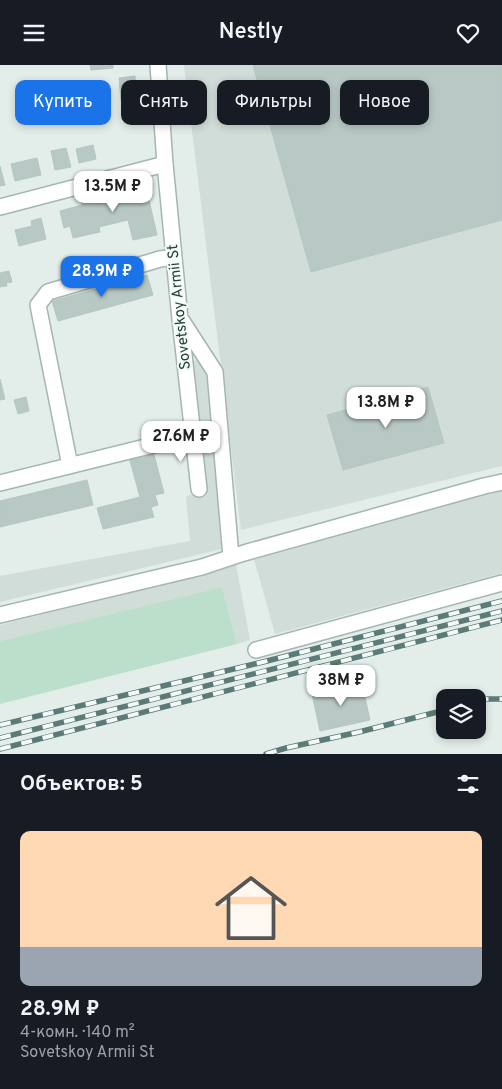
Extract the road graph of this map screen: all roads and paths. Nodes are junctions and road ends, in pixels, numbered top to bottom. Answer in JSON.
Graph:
{"nodes":[{"id":1,"x":158,"y":65,"type":"edge"},
{"id":2,"x":165,"y":164,"type":"junction"},
{"id":3,"x":0,"y":207,"type":"edge"},
{"id":4,"x":174,"y":257,"type":"junction"},
{"id":5,"x":180,"y":319,"type":"junction"},
{"id":6,"x":194,"y":435,"type":"junction"},
{"id":7,"x":70,"y":467,"type":"junction"},
{"id":8,"x":502,"y":482,"type":"edge"},
{"id":9,"x":0,"y":483,"type":"edge"},
{"id":10,"x":199,"y":489,"type":"dead end"},
{"id":11,"x":231,"y":557,"type":"junction"},
{"id":12,"x":502,"y":583,"type":"edge"},
{"id":13,"x":0,"y":615,"type":"edge"},
{"id":14,"x":256,"y":650,"type":"dead end"}],
"edges":[{"from":1,"to":2,"type":"street","name":"Sovetskoy Armii St"},
{"from":2,"to":3,"type":"street"},
{"from":2,"to":4,"type":"street","name":"Sovetskoy Armii St"},
{"from":4,"to":5,"type":"street","name":"Sovetskoy Armii St"},
{"from":4,"to":7,"type":"street"},
{"from":5,"to":6,"type":"street","name":"Sovetskoy Armii St"},
{"from":5,"to":11,"type":"street"},
{"from":6,"to":7,"type":"street"},
{"from":6,"to":10,"type":"street","name":"Sovetskoy Armii St"},
{"from":7,"to":9,"type":"street"},
{"from":8,"to":11,"type":"street"},
{"from":11,"to":13,"type":"street"},
{"from":12,"to":14,"type":"street"}]}
